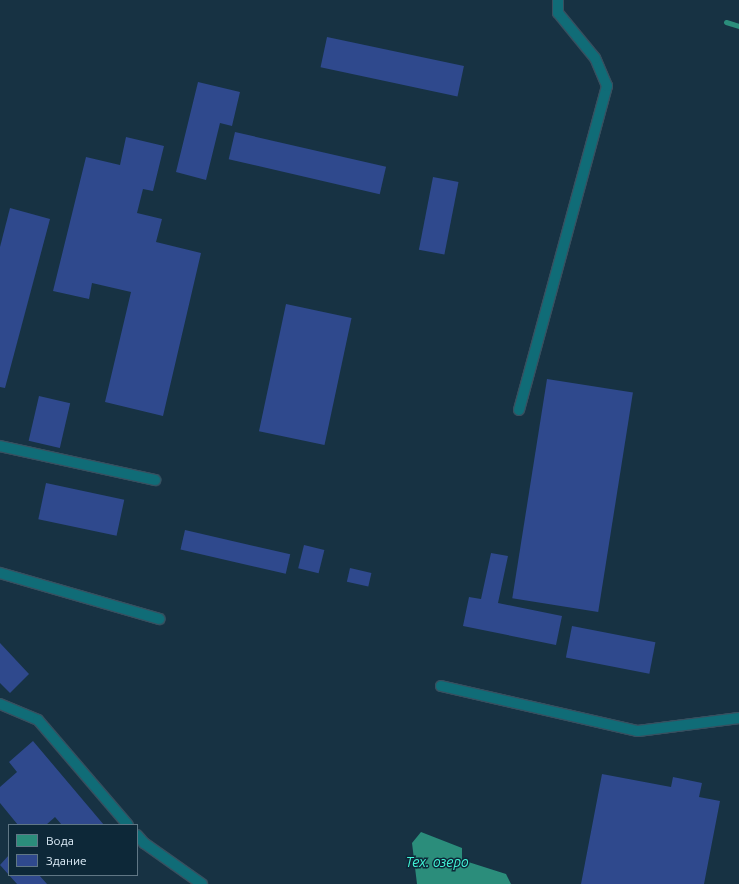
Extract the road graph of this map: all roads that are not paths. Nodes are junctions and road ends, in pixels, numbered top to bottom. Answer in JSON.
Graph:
{"nodes":[{"id":1,"x":558,"y":0,"type":"edge"},
{"id":2,"x":519,"y":410,"type":"dead end"},
{"id":3,"x":0,"y":446,"type":"edge"},
{"id":4,"x":155,"y":480,"type":"dead end"},
{"id":5,"x":0,"y":574,"type":"edge"},
{"id":6,"x":159,"y":619,"type":"dead end"},
{"id":7,"x":441,"y":686,"type":"dead end"},
{"id":8,"x":0,"y":704,"type":"edge"},
{"id":9,"x":739,"y":718,"type":"edge"},
{"id":10,"x":127,"y":824,"type":"edge"},
{"id":11,"x":138,"y":836,"type":"edge"},
{"id":12,"x":202,"y":884,"type":"edge"}],
"edges":[{"from":1,"to":2,"type":"lane"},
{"from":3,"to":4,"type":"lane"},
{"from":5,"to":6,"type":"lane"},
{"from":7,"to":9,"type":"lane"},
{"from":8,"to":10,"type":"lane"},
{"from":11,"to":12,"type":"lane"}]}
